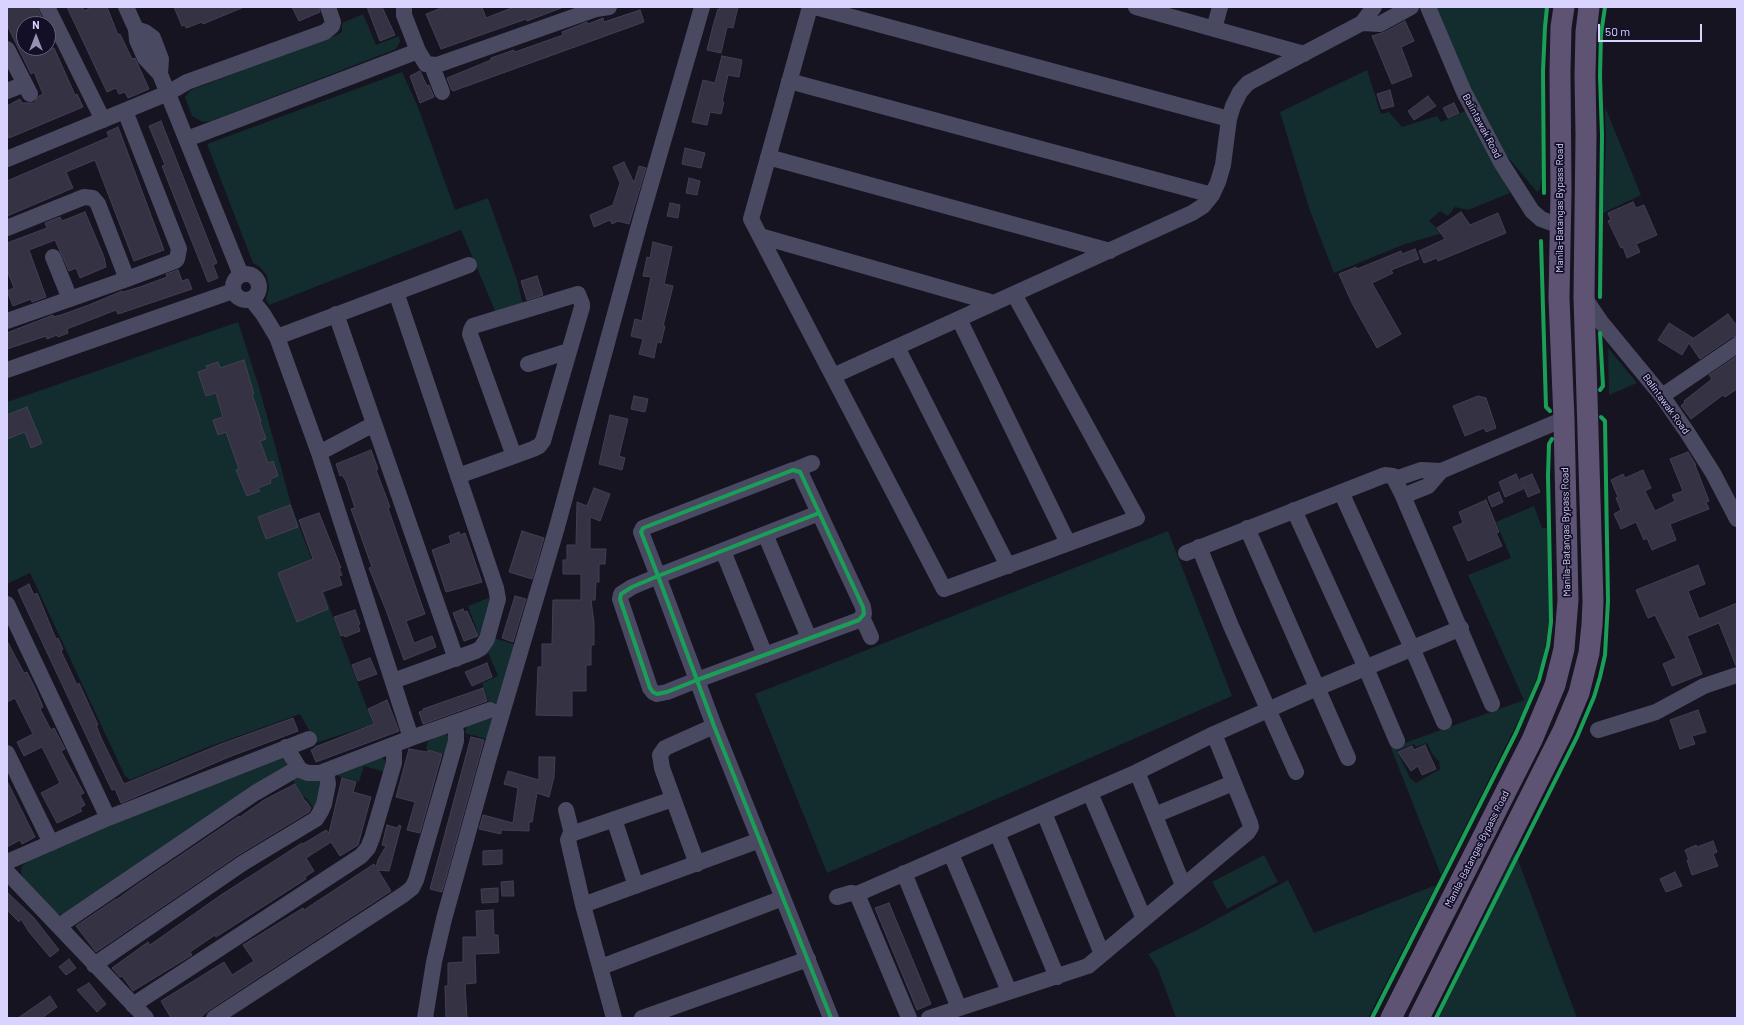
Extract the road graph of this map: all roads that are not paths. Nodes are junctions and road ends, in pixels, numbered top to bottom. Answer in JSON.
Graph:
{"nodes":[{"id":1,"x":47,"y":7,"type":"edge"},
{"id":2,"x":126,"y":7,"type":"edge"},
{"id":3,"x":328,"y":7,"type":"edge"},
{"id":4,"x":404,"y":7,"type":"edge"},
{"id":5,"x":702,"y":7,"type":"edge"},
{"id":6,"x":810,"y":7,"type":"edge"},
{"id":7,"x":814,"y":7,"type":"edge"},
{"id":8,"x":1220,"y":7,"type":"edge"},
{"id":9,"x":1374,"y":7,"type":"edge"},
{"id":10,"x":1411,"y":7,"type":"edge"},
{"id":11,"x":1428,"y":7,"type":"edge"},
{"id":12,"x":1564,"y":7,"type":"edge"},
{"id":13,"x":1589,"y":7,"type":"edge"},
{"id":14,"x":600,"y":8,"type":"edge"},
{"id":15,"x":1141,"y":8,"type":"edge"},
{"id":16,"x":1362,"y":23,"type":"junction"},
{"id":17,"x":1214,"y":29,"type":"junction"},
{"id":18,"x":7,"y":49,"type":"edge"},
{"id":19,"x":418,"y":51,"type":"junction"},
{"id":20,"x":1304,"y":54,"type":"junction"},
{"id":21,"x":432,"y":66,"type":"junction"},
{"id":22,"x":789,"y":80,"type":"junction"},
{"id":23,"x":7,"y":91,"type":"edge"},
{"id":24,"x":442,"y":92,"type":"dead end"},
{"id":25,"x":168,"y":93,"type":"junction"},
{"id":26,"x":125,"y":111,"type":"junction"},
{"id":27,"x":1229,"y":119,"type":"junction"},
{"id":28,"x":103,"y":120,"type":"junction"},
{"id":29,"x":1561,"y":133,"type":"junction"},
{"id":30,"x":1586,"y":135,"type":"junction"},
{"id":31,"x":187,"y":139,"type":"junction"},
{"id":32,"x":768,"y":157,"type":"junction"},
{"id":33,"x":7,"y":159,"type":"edge"},
{"id":34,"x":1212,"y":195,"type":"junction"},
{"id":35,"x":1560,"y":226,"type":"junction"},
{"id":36,"x":7,"y":228,"type":"edge"},
{"id":37,"x":760,"y":236,"type":"junction"},
{"id":38,"x":1110,"y":251,"type":"junction"},
{"id":39,"x":52,"y":257,"type":"dead end"},
{"id":40,"x":469,"y":265,"type":"dead end"},
{"id":41,"x":241,"y":275,"type":"junction"},
{"id":42,"x":127,"y":279,"type":"junction"},
{"id":43,"x":233,"y":291,"type":"junction"},
{"id":44,"x":396,"y":292,"type":"junction"},
{"id":45,"x":1014,"y":294,"type":"junction"},
{"id":46,"x":1584,"y":297,"type":"junction"},
{"id":47,"x":70,"y":299,"type":"junction"},
{"id":48,"x":251,"y":299,"type":"junction"},
{"id":49,"x":994,"y":303,"type":"junction"},
{"id":50,"x":336,"y":314,"type":"junction"},
{"id":51,"x":959,"y":319,"type":"junction"},
{"id":52,"x":7,"y":320,"type":"edge"},
{"id":53,"x":276,"y":337,"type":"junction"},
{"id":54,"x":1737,"y":345,"type":"edge"},
{"id":55,"x":897,"y":347,"type":"junction"},
{"id":56,"x":569,"y":351,"type":"junction"},
{"id":57,"x":528,"y":364,"type":"dead end"},
{"id":58,"x":7,"y":370,"type":"edge"},
{"id":59,"x":833,"y":376,"type":"junction"},
{"id":60,"x":1662,"y":396,"type":"junction"},
{"id":61,"x":1564,"y":419,"type":"junction"},
{"id":62,"x":374,"y":424,"type":"junction"},
{"id":63,"x":318,"y":453,"type":"junction"},
{"id":64,"x":514,"y":456,"type":"junction"},
{"id":65,"x":812,"y":463,"type":"dead end"},
{"id":66,"x":795,"y":470,"type":"junction"},
{"id":67,"x":1441,"y":471,"type":"junction"},
{"id":68,"x":458,"y":476,"type":"junction"},
{"id":69,"x":1395,"y":479,"type":"junction"},
{"id":70,"x":1341,"y":492,"type":"junction"},
{"id":71,"x":1403,"y":496,"type":"junction"},
{"id":72,"x":1294,"y":510,"type":"junction"},
{"id":73,"x":819,"y":513,"type":"junction"},
{"id":74,"x":1737,"y":519,"type":"edge"},
{"id":75,"x":1247,"y":528,"type":"junction"},
{"id":76,"x":765,"y":534,"type":"junction"},
{"id":77,"x":1068,"y":543,"type":"junction"},
{"id":78,"x":723,"y":550,"type":"junction"},
{"id":79,"x":1008,"y":566,"type":"junction"},
{"id":80,"x":658,"y":576,"type":"junction"},
{"id":81,"x":8,"y":610,"type":"edge"},
{"id":82,"x":862,"y":617,"type":"junction"},
{"id":83,"x":1461,"y":628,"type":"junction"},
{"id":84,"x":871,"y":637,"type":"dead end"},
{"id":85,"x":809,"y":638,"type":"junction"},
{"id":86,"x":1412,"y":648,"type":"junction"},
{"id":87,"x":764,"y":655,"type":"junction"},
{"id":88,"x":456,"y":659,"type":"junction"},
{"id":89,"x":1366,"y":668,"type":"junction"},
{"id":90,"x":1737,"y":674,"type":"edge"},
{"id":91,"x":697,"y":680,"type":"junction"},
{"id":92,"x":393,"y":681,"type":"junction"},
{"id":93,"x":1317,"y":688,"type":"junction"},
{"id":94,"x":1492,"y":704,"type":"dead end"},
{"id":95,"x":490,"y":710,"type":"dead end"},
{"id":96,"x":1268,"y":711,"type":"junction"},
{"id":97,"x":1444,"y":722,"type":"dead end"},
{"id":98,"x":454,"y":723,"type":"junction"},
{"id":99,"x":714,"y":726,"type":"junction"},
{"id":100,"x":1598,"y":730,"type":"dead end"},
{"id":101,"x":1214,"y":734,"type":"junction"},
{"id":102,"x":411,"y":738,"type":"junction"},
{"id":103,"x":309,"y":739,"type":"dead end"},
{"id":104,"x":1397,"y":741,"type":"dead end"},
{"id":105,"x":391,"y":746,"type":"junction"},
{"id":106,"x":286,"y":747,"type":"junction"},
{"id":107,"x":7,"y":753,"type":"edge"},
{"id":108,"x":1348,"y":758,"type":"dead end"},
{"id":109,"x":298,"y":768,"type":"junction"},
{"id":110,"x":326,"y":771,"type":"junction"},
{"id":111,"x":1137,"y":772,"type":"junction"},
{"id":112,"x":1296,"y":772,"type":"dead end"},
{"id":113,"x":1233,"y":783,"type":"junction"},
{"id":114,"x":1090,"y":793,"type":"junction"},
{"id":115,"x":673,"y":799,"type":"junction"},
{"id":116,"x":566,"y":810,"type":"dead end"},
{"id":117,"x":1044,"y":813,"type":"junction"},
{"id":118,"x":1155,"y":815,"type":"junction"},
{"id":119,"x":108,"y":818,"type":"junction"},
{"id":120,"x":614,"y":819,"type":"junction"},
{"id":121,"x":997,"y":833,"type":"junction"},
{"id":122,"x":572,"y":834,"type":"junction"},
{"id":123,"x":760,"y":840,"type":"junction"},
{"id":124,"x":51,"y":843,"type":"junction"},
{"id":125,"x":950,"y":854,"type":"junction"},
{"id":126,"x":7,"y":862,"type":"edge"},
{"id":127,"x":697,"y":864,"type":"junction"},
{"id":128,"x":7,"y":872,"type":"edge"},
{"id":129,"x":904,"y":874,"type":"junction"},
{"id":130,"x":1183,"y":885,"type":"junction"},
{"id":131,"x":636,"y":886,"type":"junction"},
{"id":132,"x":857,"y":894,"type":"junction"},
{"id":133,"x":837,"y":897,"type":"dead end"},
{"id":134,"x":783,"y":898,"type":"junction"},
{"id":135,"x":583,"y":905,"type":"junction"},
{"id":136,"x":1144,"y":919,"type":"junction"},
{"id":137,"x":59,"y":926,"type":"junction"},
{"id":138,"x":1102,"y":954,"type":"junction"},
{"id":139,"x":808,"y":959,"type":"junction"},
{"id":140,"x":94,"y":965,"type":"junction"},
{"id":141,"x":600,"y":967,"type":"junction"},
{"id":142,"x":1057,"y":977,"type":"junction"},
{"id":143,"x":1008,"y":992,"type":"junction"},
{"id":144,"x":133,"y":1005,"type":"junction"},
{"id":145,"x":959,"y":1008,"type":"junction"},
{"id":146,"x":146,"y":1018,"type":"edge"},
{"id":147,"x":214,"y":1018,"type":"edge"},
{"id":148,"x":425,"y":1018,"type":"edge"},
{"id":149,"x":614,"y":1018,"type":"edge"},
{"id":150,"x":642,"y":1018,"type":"edge"},
{"id":151,"x":831,"y":1018,"type":"edge"},
{"id":152,"x":909,"y":1018,"type":"edge"},
{"id":153,"x":930,"y":1018,"type":"edge"},
{"id":154,"x":1391,"y":1018,"type":"edge"},
{"id":155,"x":1419,"y":1018,"type":"edge"}],
"edges":[{"from":1,"to":28,"type":"street"},
{"from":2,"to":25,"type":"street"},
{"from":3,"to":25,"type":"street"},
{"from":4,"to":19,"type":"street"},
{"from":5,"to":148,"type":"street"},
{"from":6,"to":22,"type":"street"},
{"from":7,"to":27,"type":"street"},
{"from":8,"to":17,"type":"street"},
{"from":9,"to":16,"type":"street"},
{"from":10,"to":16,"type":"street"},
{"from":11,"to":35,"type":"street","name":"Balintawak Road"},
{"from":12,"to":29,"type":"main road","name":"Manila-Batangas Bypass Road"},
{"from":13,"to":30,"type":"main road"},
{"from":14,"to":21,"type":"street"},
{"from":15,"to":17,"type":"street"},
{"from":16,"to":20,"type":"street"},
{"from":17,"to":20,"type":"street"},
{"from":18,"to":23,"type":"street"},
{"from":19,"to":21,"type":"street"},
{"from":19,"to":31,"type":"street"},
{"from":20,"to":27,"type":"street"},
{"from":21,"to":24,"type":"street"},
{"from":22,"to":32,"type":"street"},
{"from":22,"to":34,"type":"street"},
{"from":25,"to":26,"type":"street"},
{"from":25,"to":31,"type":"street"},
{"from":26,"to":28,"type":"street"},
{"from":26,"to":42,"type":"street"},
{"from":27,"to":34,"type":"street"},
{"from":28,"to":33,"type":"street"},
{"from":29,"to":30,"type":"main road"},
{"from":29,"to":35,"type":"main road","name":"Manila-Batangas Bypass Road"},
{"from":30,"to":46,"type":"main road"},
{"from":31,"to":41,"type":"street"},
{"from":32,"to":37,"type":"street"},
{"from":32,"to":38,"type":"street"},
{"from":34,"to":38,"type":"street"},
{"from":35,"to":61,"type":"main road","name":"Manila-Batangas Bypass Road"},
{"from":36,"to":42,"type":"street"},
{"from":37,"to":49,"type":"street"},
{"from":37,"to":59,"type":"street"},
{"from":38,"to":45,"type":"street"},
{"from":39,"to":47,"type":"street"},
{"from":40,"to":44,"type":"street"},
{"from":41,"to":43,"type":"street"},
{"from":41,"to":48,"type":"street"},
{"from":42,"to":47,"type":"street"},
{"from":43,"to":48,"type":"street"},
{"from":43,"to":58,"type":"street"},
{"from":44,"to":50,"type":"street"},
{"from":44,"to":68,"type":"street"},
{"from":45,"to":49,"type":"street"},
{"from":45,"to":77,"type":"street"},
{"from":46,"to":60,"type":"street","name":"Balintawak Road"},
{"from":46,"to":155,"type":"main road"},
{"from":47,"to":52,"type":"street"},
{"from":48,"to":53,"type":"street"},
{"from":49,"to":51,"type":"street"},
{"from":50,"to":53,"type":"street"},
{"from":50,"to":62,"type":"street"},
{"from":51,"to":55,"type":"street"},
{"from":51,"to":77,"type":"street"},
{"from":53,"to":63,"type":"street"},
{"from":54,"to":60,"type":"street"},
{"from":55,"to":59,"type":"street"},
{"from":55,"to":79,"type":"street"},
{"from":56,"to":57,"type":"street"},
{"from":56,"to":64,"type":"street"},
{"from":56,"to":64,"type":"street"},
{"from":59,"to":79,"type":"street"},
{"from":60,"to":74,"type":"street","name":"Balintawak Road"},
{"from":61,"to":67,"type":"street"},
{"from":61,"to":154,"type":"main road","name":"Manila-Batangas Bypass Road"},
{"from":62,"to":63,"type":"street"},
{"from":62,"to":88,"type":"street"},
{"from":63,"to":92,"type":"street"},
{"from":64,"to":68,"type":"street"},
{"from":65,"to":66,"type":"street"},
{"from":66,"to":73,"type":"street"},
{"from":66,"to":80,"type":"street"},
{"from":67,"to":69,"type":"street"},
{"from":67,"to":71,"type":"street"},
{"from":68,"to":88,"type":"street"},
{"from":69,"to":70,"type":"street"},
{"from":69,"to":71,"type":"street"},
{"from":70,"to":72,"type":"street"},
{"from":70,"to":86,"type":"street"},
{"from":71,"to":83,"type":"street"},
{"from":72,"to":75,"type":"street"},
{"from":72,"to":89,"type":"street"},
{"from":73,"to":76,"type":"street"},
{"from":73,"to":82,"type":"street"},
{"from":75,"to":93,"type":"street"},
{"from":75,"to":96,"type":"street"},
{"from":76,"to":78,"type":"street"},
{"from":76,"to":85,"type":"street"},
{"from":77,"to":79,"type":"street"},
{"from":78,"to":80,"type":"street"},
{"from":78,"to":87,"type":"street"},
{"from":80,"to":91,"type":"street"},
{"from":80,"to":91,"type":"street"},
{"from":81,"to":119,"type":"street"},
{"from":82,"to":84,"type":"street"},
{"from":82,"to":85,"type":"street"},
{"from":83,"to":86,"type":"street"},
{"from":83,"to":94,"type":"street"},
{"from":85,"to":87,"type":"street"},
{"from":86,"to":89,"type":"street"},
{"from":86,"to":97,"type":"street"},
{"from":87,"to":91,"type":"street"},
{"from":88,"to":92,"type":"street"},
{"from":89,"to":93,"type":"street"},
{"from":89,"to":104,"type":"street"},
{"from":90,"to":100,"type":"street"},
{"from":91,"to":99,"type":"street"},
{"from":92,"to":102,"type":"street"},
{"from":93,"to":96,"type":"street"},
{"from":93,"to":108,"type":"street"},
{"from":95,"to":98,"type":"street"},
{"from":96,"to":101,"type":"street"},
{"from":96,"to":112,"type":"street"},
{"from":98,"to":102,"type":"street"},
{"from":98,"to":147,"type":"street"},
{"from":99,"to":115,"type":"street"},
{"from":99,"to":123,"type":"street"},
{"from":101,"to":111,"type":"street"},
{"from":101,"to":113,"type":"street"},
{"from":102,"to":105,"type":"street"},
{"from":103,"to":106,"type":"street"},
{"from":105,"to":110,"type":"street"},
{"from":105,"to":144,"type":"street"},
{"from":106,"to":109,"type":"street"},
{"from":106,"to":119,"type":"street"},
{"from":107,"to":124,"type":"street"},
{"from":109,"to":110,"type":"street"},
{"from":109,"to":137,"type":"street"},
{"from":110,"to":140,"type":"street"},
{"from":111,"to":114,"type":"street"},
{"from":111,"to":118,"type":"street"},
{"from":113,"to":118,"type":"street"},
{"from":113,"to":130,"type":"street"},
{"from":114,"to":117,"type":"street"},
{"from":114,"to":136,"type":"street"},
{"from":115,"to":120,"type":"street"},
{"from":115,"to":127,"type":"street"},
{"from":116,"to":122,"type":"street"},
{"from":117,"to":121,"type":"street"},
{"from":117,"to":138,"type":"street"},
{"from":118,"to":130,"type":"street"},
{"from":119,"to":124,"type":"street"},
{"from":120,"to":122,"type":"street"},
{"from":120,"to":131,"type":"street"},
{"from":121,"to":125,"type":"street"},
{"from":121,"to":142,"type":"street"},
{"from":122,"to":135,"type":"street"},
{"from":123,"to":127,"type":"street"},
{"from":123,"to":134,"type":"street"},
{"from":124,"to":126,"type":"street"},
{"from":125,"to":129,"type":"street"},
{"from":125,"to":143,"type":"street"},
{"from":127,"to":131,"type":"street"},
{"from":128,"to":137,"type":"street"},
{"from":129,"to":132,"type":"street"},
{"from":129,"to":145,"type":"street"},
{"from":130,"to":136,"type":"street"},
{"from":131,"to":135,"type":"street"},
{"from":132,"to":133,"type":"street"},
{"from":132,"to":152,"type":"street"},
{"from":134,"to":139,"type":"street"},
{"from":134,"to":141,"type":"street"},
{"from":135,"to":141,"type":"street"},
{"from":136,"to":138,"type":"street"},
{"from":137,"to":140,"type":"street"},
{"from":138,"to":142,"type":"street"},
{"from":139,"to":150,"type":"street"},
{"from":139,"to":151,"type":"street"},
{"from":140,"to":144,"type":"street"},
{"from":141,"to":149,"type":"street"},
{"from":142,"to":143,"type":"street"},
{"from":143,"to":145,"type":"street"},
{"from":144,"to":146,"type":"street"},
{"from":145,"to":153,"type":"street"}]}
